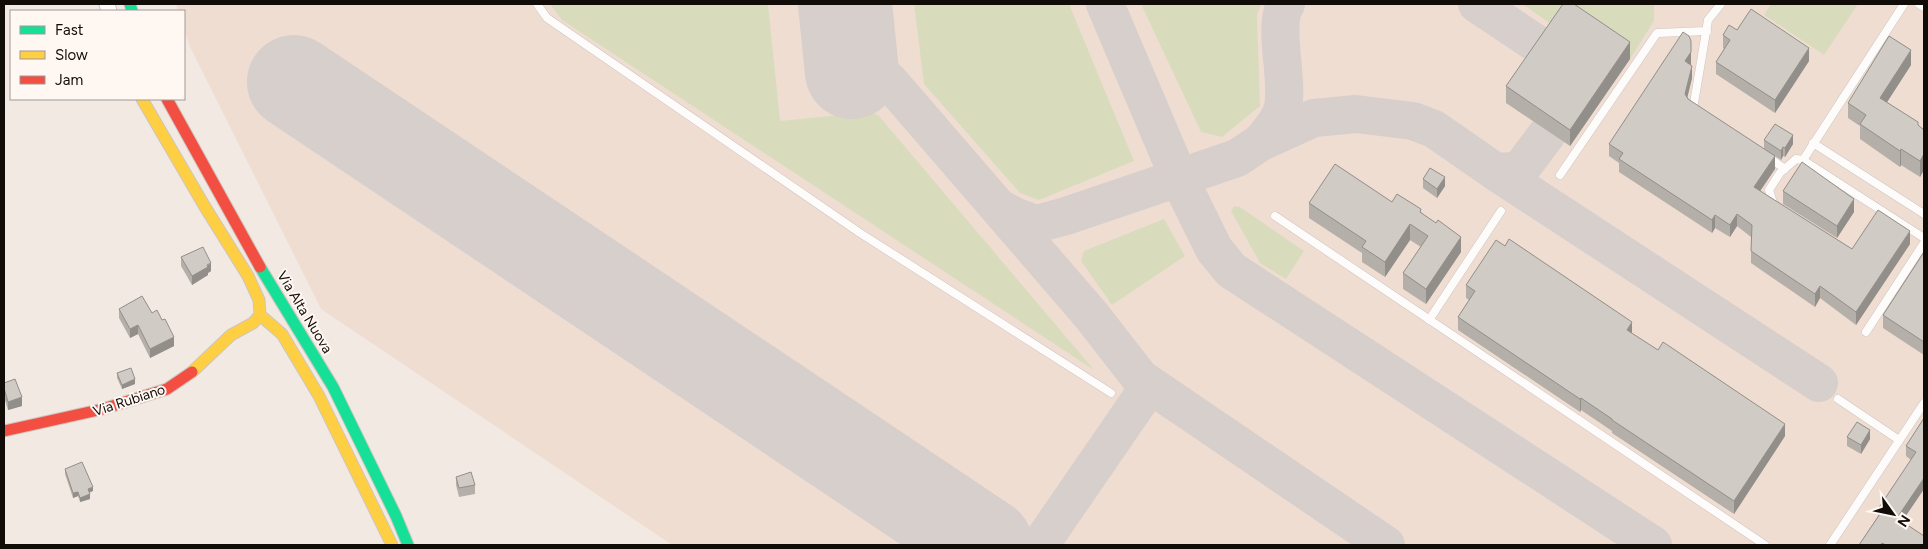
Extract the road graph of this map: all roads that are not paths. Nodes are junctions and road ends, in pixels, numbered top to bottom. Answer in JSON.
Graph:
{"nodes":[{"id":1,"x":537,"y":4,"type":"edge"},
{"id":2,"x":1721,"y":4,"type":"edge"},
{"id":3,"x":1904,"y":4,"type":"edge"},
{"id":4,"x":1919,"y":4,"type":"edge"},
{"id":5,"x":1924,"y":7,"type":"edge"},
{"id":6,"x":1707,"y":30,"type":"junction"},
{"id":7,"x":143,"y":100,"type":"edge"},
{"id":8,"x":168,"y":100,"type":"edge"},
{"id":9,"x":1701,"y":114,"type":"edge"},
{"id":10,"x":1813,"y":143,"type":"junction"},
{"id":11,"x":1764,"y":154,"type":"edge"},
{"id":12,"x":1803,"y":160,"type":"junction"},
{"id":13,"x":1785,"y":169,"type":"junction"},
{"id":14,"x":1560,"y":175,"type":"dead end"},
{"id":15,"x":1781,"y":209,"type":"edge"},
{"id":16,"x":1501,"y":211,"type":"dead end"},
{"id":17,"x":1923,"y":211,"type":"edge"},
{"id":18,"x":1275,"y":216,"type":"dead end"},
{"id":19,"x":1924,"y":238,"type":"edge"},
{"id":20,"x":1924,"y":243,"type":"edge"},
{"id":21,"x":260,"y":315,"type":"junction"},
{"id":22,"x":1429,"y":320,"type":"junction"},
{"id":23,"x":1866,"y":332,"type":"dead end"},
{"id":24,"x":1111,"y":394,"type":"dead end"},
{"id":25,"x":1838,"y":399,"type":"dead end"},
{"id":26,"x":1924,"y":403,"type":"edge"},
{"id":27,"x":4,"y":431,"type":"edge"},
{"id":28,"x":1900,"y":440,"type":"junction"},
{"id":29,"x":392,"y":545,"type":"edge"},
{"id":30,"x":408,"y":545,"type":"edge"},
{"id":31,"x":1765,"y":545,"type":"edge"},
{"id":32,"x":1830,"y":545,"type":"edge"}],
"edges":[{"from":1,"to":24,"type":"lane"},
{"from":2,"to":6,"type":"lane"},
{"from":3,"to":10,"type":"lane"},
{"from":4,"to":5,"type":"lane"},
{"from":6,"to":9,"type":"lane"},
{"from":6,"to":14,"type":"lane"},
{"from":7,"to":21,"type":"street"},
{"from":8,"to":30,"type":"street","name":"Via Alta Nuova"},
{"from":10,"to":12,"type":"lane"},
{"from":10,"to":17,"type":"lane"},
{"from":11,"to":13,"type":"lane"},
{"from":12,"to":13,"type":"lane"},
{"from":12,"to":19,"type":"lane"},
{"from":13,"to":15,"type":"lane"},
{"from":16,"to":22,"type":"lane"},
{"from":18,"to":22,"type":"lane"},
{"from":20,"to":23,"type":"lane"},
{"from":21,"to":27,"type":"street","name":"Via Rubiano"},
{"from":21,"to":29,"type":"street"},
{"from":22,"to":31,"type":"lane"},
{"from":25,"to":28,"type":"lane"},
{"from":26,"to":28,"type":"lane"},
{"from":28,"to":32,"type":"lane"}]}
